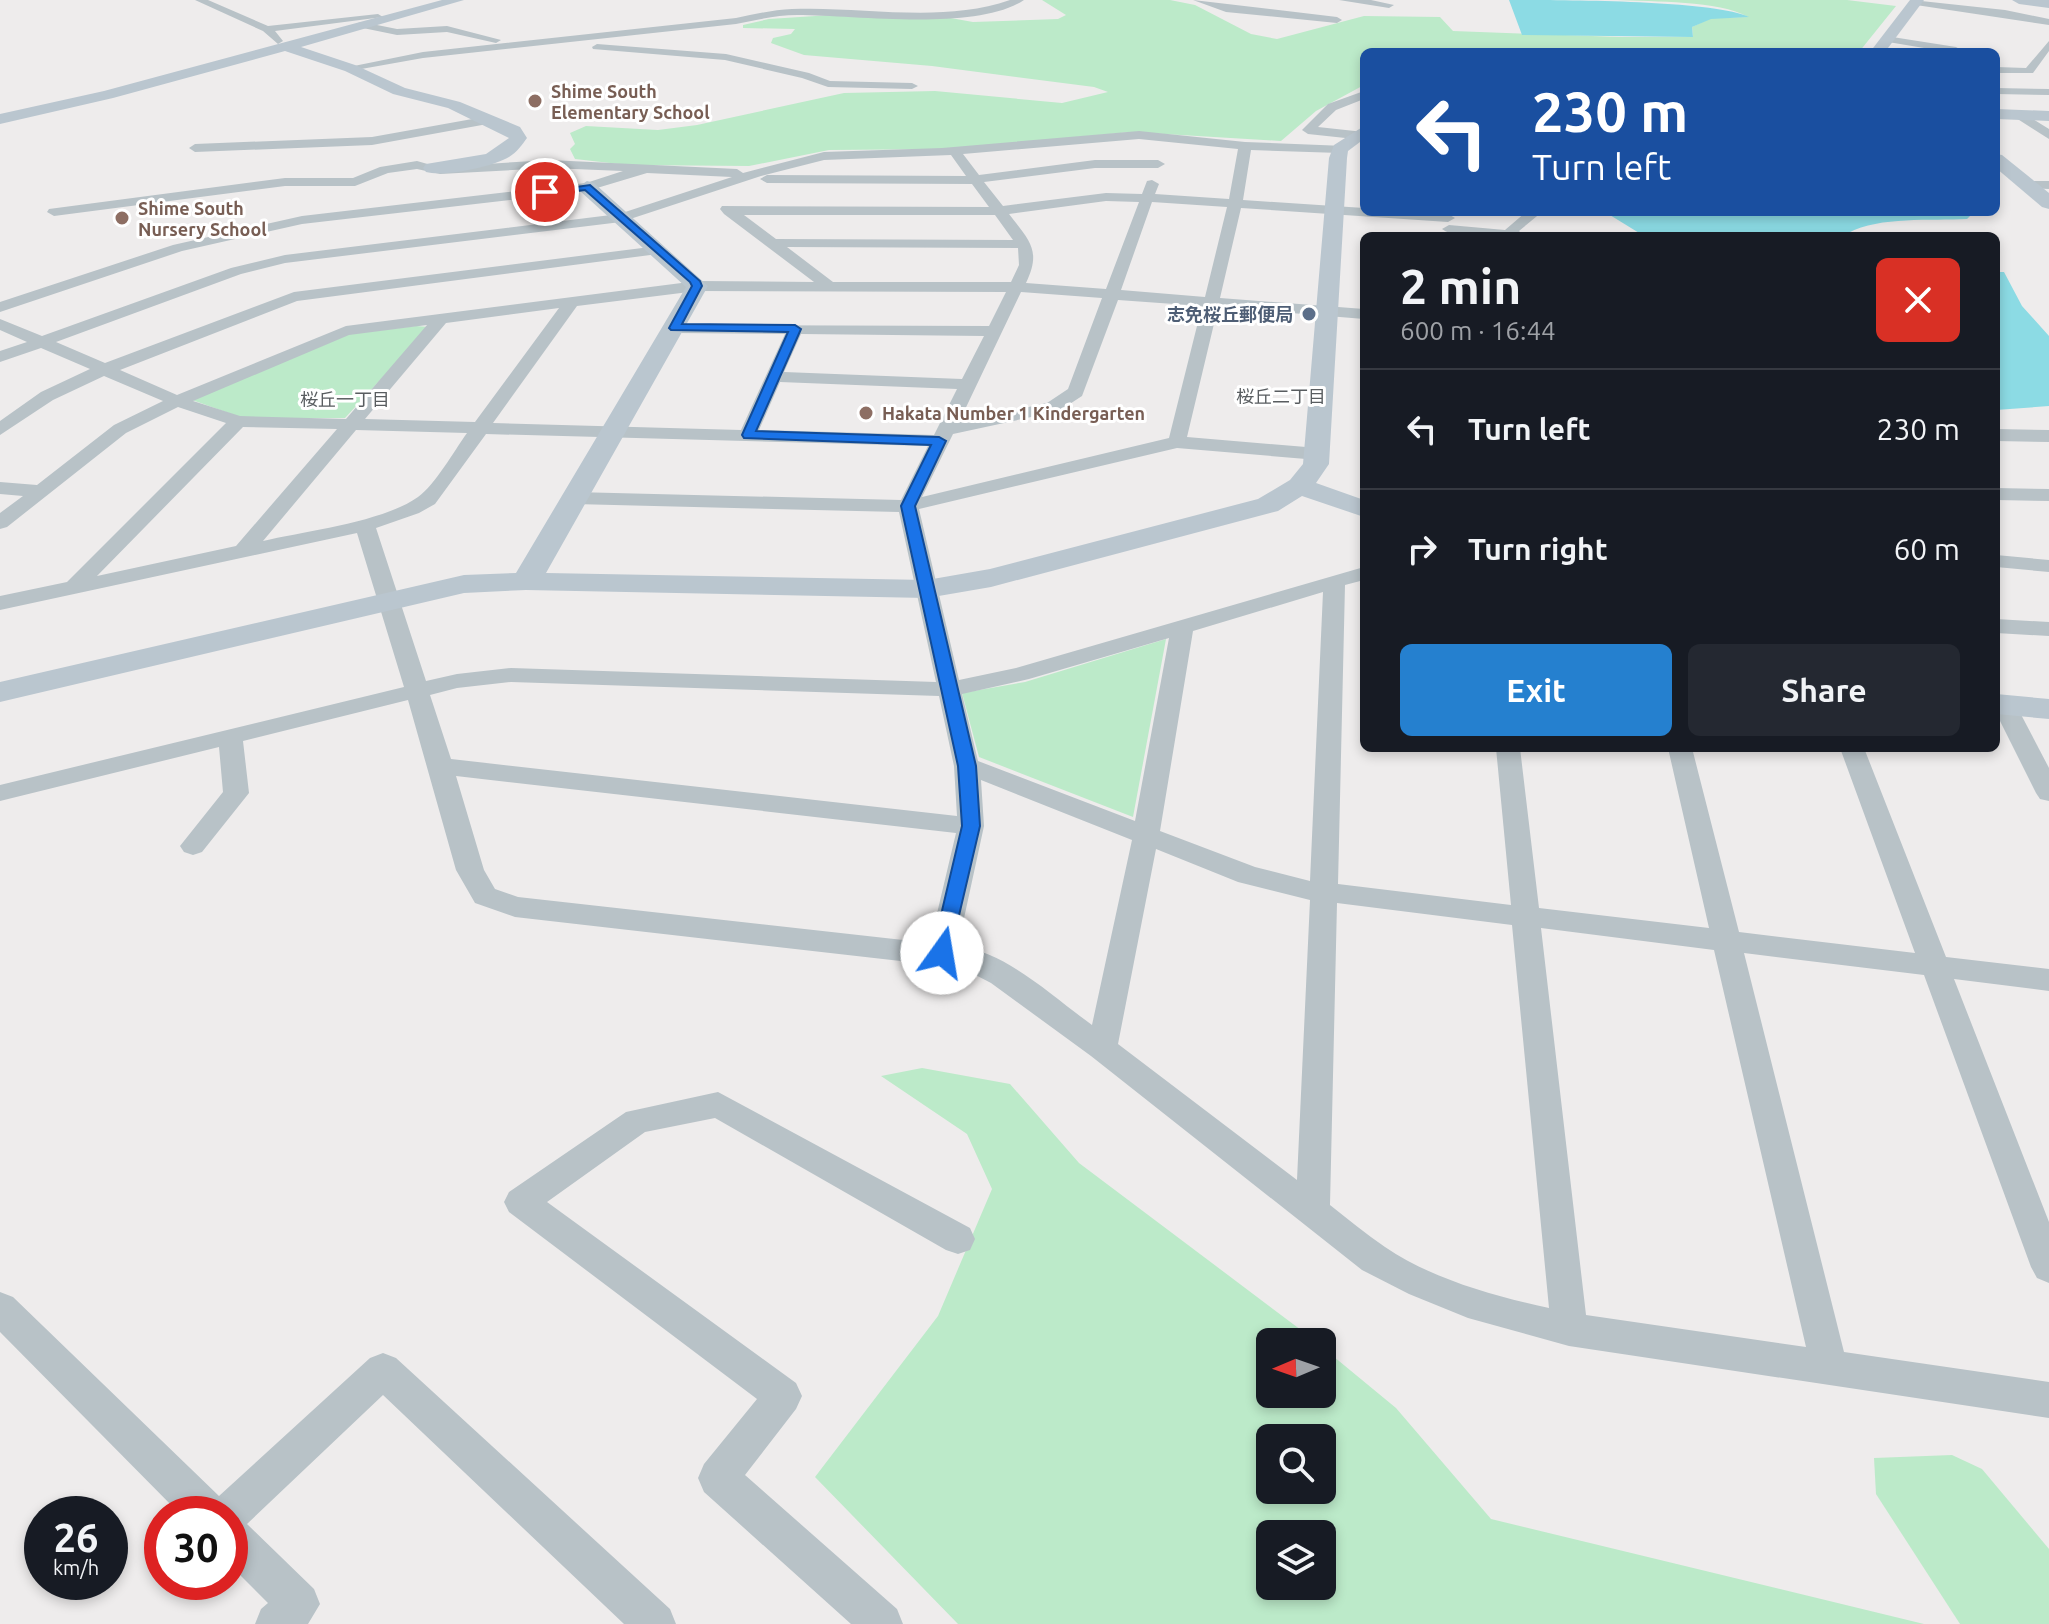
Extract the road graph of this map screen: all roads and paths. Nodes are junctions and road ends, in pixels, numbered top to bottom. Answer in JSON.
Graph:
{"nodes":[{"id":1,"x":200,"y":0,"type":"edge"},
{"id":2,"x":457,"y":0,"type":"edge"},
{"id":3,"x":1019,"y":0,"type":"edge"},
{"id":4,"x":1198,"y":0,"type":"edge"},
{"id":5,"x":1344,"y":0,"type":"edge"},
{"id":6,"x":2019,"y":0,"type":"edge"},
{"id":7,"x":1916,"y":1,"type":"edge"},
{"id":8,"x":2049,"y":3,"type":"edge"},
{"id":9,"x":1389,"y":5,"type":"dead end"},
{"id":10,"x":436,"y":15,"type":"dead end"},
{"id":11,"x":395,"y":16,"type":"junction"},
{"id":12,"x":1337,"y":20,"type":"dead end"},
{"id":13,"x":2049,"y":22,"type":"edge"},
{"id":14,"x":362,"y":25,"type":"junction"},
{"id":15,"x":267,"y":29,"type":"junction"},
{"id":16,"x":2049,"y":44,"type":"edge"},
{"id":17,"x":283,"y":46,"type":"junction"},
{"id":18,"x":520,"y":46,"type":"junction"},
{"id":19,"x":1881,"y":46,"type":"edge"},
{"id":20,"x":1957,"y":48,"type":"edge"},
{"id":21,"x":350,"y":68,"type":"junction"},
{"id":22,"x":2000,"y":70,"type":"edge"},
{"id":23,"x":2029,"y":71,"type":"junction"},
{"id":24,"x":2049,"y":71,"type":"edge"},
{"id":25,"x":912,"y":86,"type":"dead end"},
{"id":26,"x":2000,"y":91,"type":"edge"},
{"id":27,"x":2049,"y":92,"type":"edge"},
{"id":28,"x":1360,"y":96,"type":"edge"},
{"id":29,"x":2000,"y":114,"type":"edge"},
{"id":30,"x":2020,"y":115,"type":"junction"},
{"id":31,"x":2049,"y":116,"type":"edge"},
{"id":32,"x":0,"y":119,"type":"edge"},
{"id":33,"x":489,"y":120,"type":"junction"},
{"id":34,"x":1308,"y":130,"type":"junction"},
{"id":35,"x":2049,"y":135,"type":"edge"},
{"id":36,"x":1166,"y":138,"type":"junction"},
{"id":37,"x":1356,"y":138,"type":"edge"},
{"id":38,"x":1245,"y":146,"type":"junction"},
{"id":39,"x":1291,"y":147,"type":"junction"},
{"id":40,"x":195,"y":148,"type":"dead end"},
{"id":41,"x":954,"y":151,"type":"junction"},
{"id":42,"x":2000,"y":162,"type":"edge"},
{"id":43,"x":1158,"y":164,"type":"junction"},
{"id":44,"x":432,"y":168,"type":"junction"},
{"id":45,"x":645,"y":169,"type":"junction"},
{"id":46,"x":406,"y":173,"type":"junction"},
{"id":47,"x":750,"y":175,"type":"junction"},
{"id":48,"x":976,"y":180,"type":"junction"},
{"id":49,"x":2028,"y":185,"type":"junction"},
{"id":50,"x":2049,"y":185,"type":"edge"},
{"id":51,"x":587,"y":187,"type":"junction"},
{"id":52,"x":704,"y":191,"type":"junction"},
{"id":53,"x":1148,"y":198,"type":"junction"},
{"id":54,"x":2049,"y":203,"type":"edge"},
{"id":55,"x":1235,"y":204,"type":"junction"},
{"id":56,"x":1335,"y":210,"type":"junction"},
{"id":57,"x":729,"y":211,"type":"junction"},
{"id":58,"x":1000,"y":211,"type":"junction"},
{"id":59,"x":54,"y":212,"type":"dead end"},
{"id":60,"x":360,"y":213,"type":"junction"},
{"id":61,"x":1360,"y":213,"type":"edge"},
{"id":62,"x":1383,"y":216,"type":"edge"},
{"id":63,"x":1530,"y":216,"type":"edge"},
{"id":64,"x":621,"y":218,"type":"junction"},
{"id":65,"x":302,"y":220,"type":"junction"},
{"id":66,"x":1448,"y":224,"type":"edge"},
{"id":67,"x":1496,"y":232,"type":"edge"},
{"id":68,"x":1513,"y":232,"type":"edge"},
{"id":69,"x":772,"y":243,"type":"junction"},
{"id":70,"x":1023,"y":244,"type":"junction"},
{"id":71,"x":658,"y":250,"type":"junction"},
{"id":72,"x":697,"y":286,"type":"junction"},
{"id":73,"x":829,"y":286,"type":"junction"},
{"id":74,"x":362,"y":287,"type":"junction"},
{"id":75,"x":1017,"y":287,"type":"junction"},
{"id":76,"x":1113,"y":295,"type":"junction"},
{"id":77,"x":1210,"y":302,"type":"junction"},
{"id":78,"x":571,"y":303,"type":"junction"},
{"id":79,"x":0,"y":307,"type":"edge"},
{"id":80,"x":1327,"y":311,"type":"junction"},
{"id":81,"x":1360,"y":314,"type":"edge"},
{"id":82,"x":441,"y":319,"type":"junction"},
{"id":83,"x":0,"y":324,"type":"edge"},
{"id":84,"x":675,"y":328,"type":"junction"},
{"id":85,"x":795,"y":329,"type":"junction"},
{"id":86,"x":995,"y":331,"type":"junction"},
{"id":87,"x":39,"y":341,"type":"junction"},
{"id":88,"x":0,"y":357,"type":"edge"},
{"id":89,"x":105,"y":369,"type":"junction"},
{"id":90,"x":774,"y":377,"type":"junction"},
{"id":91,"x":969,"y":384,"type":"junction"},
{"id":92,"x":177,"y":401,"type":"junction"},
{"id":93,"x":238,"y":421,"type":"junction"},
{"id":94,"x":351,"y":424,"type":"junction"},
{"id":95,"x":482,"y":427,"type":"junction"},
{"id":96,"x":0,"y":429,"type":"edge"},
{"id":97,"x":613,"y":431,"type":"junction"},
{"id":98,"x":748,"y":435,"type":"junction"},
{"id":99,"x":942,"y":435,"type":"junction"},
{"id":100,"x":2000,"y":435,"type":"edge"},
{"id":101,"x":2049,"y":436,"type":"edge"},
{"id":102,"x":1177,"y":442,"type":"junction"},
{"id":103,"x":1318,"y":454,"type":"junction"},
{"id":104,"x":1300,"y":486,"type":"junction"},
{"id":105,"x":0,"y":488,"type":"edge"},
{"id":106,"x":41,"y":491,"type":"junction"},
{"id":107,"x":2000,"y":494,"type":"edge"},
{"id":108,"x":2049,"y":495,"type":"edge"},
{"id":109,"x":574,"y":498,"type":"junction"},
{"id":110,"x":908,"y":506,"type":"junction"},
{"id":111,"x":1360,"y":508,"type":"edge"},
{"id":112,"x":0,"y":523,"type":"edge"},
{"id":113,"x":365,"y":525,"type":"junction"},
{"id":114,"x":243,"y":551,"type":"junction"},
{"id":115,"x":2000,"y":561,"type":"edge"},
{"id":116,"x":2040,"y":566,"type":"edge"},
{"id":117,"x":1360,"y":574,"type":"edge"},
{"id":118,"x":526,"y":581,"type":"junction"},
{"id":119,"x":1334,"y":582,"type":"junction"},
{"id":120,"x":2049,"y":582,"type":"edge"},
{"id":121,"x":74,"y":587,"type":"junction"},
{"id":122,"x":927,"y":589,"type":"junction"},
{"id":123,"x":390,"y":600,"type":"junction"},
{"id":124,"x":0,"y":603,"type":"edge"},
{"id":125,"x":2000,"y":626,"type":"edge"},
{"id":126,"x":1182,"y":627,"type":"junction"},
{"id":127,"x":2049,"y":629,"type":"edge"},
{"id":128,"x":417,"y":689,"type":"junction"},
{"id":129,"x":952,"y":689,"type":"junction"},
{"id":130,"x":0,"y":692,"type":"edge"},
{"id":131,"x":2000,"y":705,"type":"edge"},
{"id":132,"x":2049,"y":709,"type":"edge"},
{"id":133,"x":230,"y":737,"type":"junction"},
{"id":134,"x":1508,"y":752,"type":"edge"},
{"id":135,"x":1681,"y":752,"type":"edge"},
{"id":136,"x":1854,"y":752,"type":"edge"},
{"id":137,"x":441,"y":766,"type":"junction"},
{"id":138,"x":967,"y":766,"type":"junction"},
{"id":139,"x":0,"y":793,"type":"edge"},
{"id":140,"x":2049,"y":793,"type":"edge"},
{"id":141,"x":971,"y":826,"type":"junction"},
{"id":142,"x":1146,"y":834,"type":"junction"},
{"id":143,"x":193,"y":846,"type":"dead end"},
{"id":144,"x":1324,"y":892,"type":"junction"},
{"id":145,"x":1526,"y":917,"type":"junction"},
{"id":146,"x":1727,"y":941,"type":"junction"},
{"id":147,"x":942,"y":953,"type":"junction"},
{"id":148,"x":1935,"y":966,"type":"junction"},
{"id":149,"x":2049,"y":980,"type":"edge"},
{"id":150,"x":1102,"y":1048,"type":"junction"},
{"id":151,"x":1313,"y":1212,"type":"junction"},
{"id":152,"x":958,"y":1239,"type":"dead end"},
{"id":153,"x":2049,"y":1267,"type":"edge"},
{"id":154,"x":0,"y":1308,"type":"edge"},
{"id":155,"x":1569,"y":1329,"type":"junction"},
{"id":156,"x":1829,"y":1366,"type":"junction"},
{"id":157,"x":2049,"y":1400,"type":"edge"},
{"id":158,"x":190,"y":1496,"type":"edge"},
{"id":159,"x":248,"y":1496,"type":"edge"},
{"id":160,"x":248,"y":1554,"type":"edge"},
{"id":161,"x":276,"y":1624,"type":"edge"},
{"id":162,"x":655,"y":1624,"type":"edge"},
{"id":163,"x":882,"y":1624,"type":"edge"}],
"edges":[{"from":1,"to":15,"type":"street"},
{"from":2,"to":11,"type":"street"},
{"from":3,"to":18,"type":"street"},
{"from":4,"to":12,"type":"street"},
{"from":5,"to":9,"type":"street"},
{"from":6,"to":8,"type":"street"},
{"from":7,"to":13,"type":"street"},
{"from":7,"to":19,"type":"street"},
{"from":10,"to":11,"type":"street"},
{"from":11,"to":14,"type":"street"},
{"from":11,"to":15,"type":"street"},
{"from":14,"to":17,"type":"street"},
{"from":14,"to":18,"type":"street"},
{"from":15,"to":17,"type":"street"},
{"from":16,"to":23,"type":"street"},
{"from":17,"to":21,"type":"street"},
{"from":17,"to":32,"type":"street"},
{"from":18,"to":21,"type":"street"},
{"from":18,"to":25,"type":"street"},
{"from":19,"to":20,"type":"street"},
{"from":21,"to":33,"type":"street"},
{"from":22,"to":23,"type":"street"},
{"from":23,"to":24,"type":"street"},
{"from":26,"to":27,"type":"street"},
{"from":28,"to":34,"type":"street"},
{"from":29,"to":30,"type":"street"},
{"from":30,"to":31,"type":"street"},
{"from":30,"to":35,"type":"street"},
{"from":33,"to":40,"type":"street"},
{"from":33,"to":44,"type":"street"},
{"from":34,"to":37,"type":"street"},
{"from":34,"to":39,"type":"street"},
{"from":36,"to":38,"type":"street"},
{"from":36,"to":41,"type":"street"},
{"from":36,"to":43,"type":"street"},
{"from":37,"to":39,"type":"street"},
{"from":37,"to":56,"type":"street"},
{"from":38,"to":39,"type":"street"},
{"from":38,"to":55,"type":"street"},
{"from":41,"to":47,"type":"street"},
{"from":41,"to":48,"type":"street"},
{"from":42,"to":49,"type":"street"},
{"from":43,"to":48,"type":"street"},
{"from":43,"to":53,"type":"street"},
{"from":44,"to":46,"type":"street"},
{"from":44,"to":59,"type":"street"},
{"from":45,"to":46,"type":"street"},
{"from":45,"to":47,"type":"street"},
{"from":45,"to":51,"type":"street"},
{"from":46,"to":65,"type":"street"},
{"from":47,"to":48,"type":"street"},
{"from":47,"to":52,"type":"street"},
{"from":48,"to":58,"type":"street"},
{"from":49,"to":50,"type":"street"},
{"from":49,"to":54,"type":"street"},
{"from":51,"to":60,"type":"street"},
{"from":51,"to":64,"type":"street"},
{"from":52,"to":57,"type":"street"},
{"from":52,"to":64,"type":"street"},
{"from":53,"to":55,"type":"street"},
{"from":53,"to":58,"type":"street"},
{"from":53,"to":76,"type":"street"},
{"from":55,"to":56,"type":"street"},
{"from":55,"to":77,"type":"street"},
{"from":56,"to":61,"type":"street"},
{"from":56,"to":80,"type":"street"},
{"from":57,"to":58,"type":"street"},
{"from":57,"to":69,"type":"street"},
{"from":58,"to":70,"type":"street"},
{"from":60,"to":65,"type":"street"},
{"from":60,"to":74,"type":"street"},
{"from":62,"to":66,"type":"street"},
{"from":63,"to":68,"type":"street"},
{"from":64,"to":71,"type":"street"},
{"from":64,"to":74,"type":"street"},
{"from":65,"to":79,"type":"street"},
{"from":66,"to":67,"type":"street"},
{"from":69,"to":70,"type":"street"},
{"from":69,"to":73,"type":"street"},
{"from":70,"to":75,"type":"street"},
{"from":71,"to":72,"type":"street"},
{"from":71,"to":74,"type":"street"},
{"from":72,"to":73,"type":"street"},
{"from":72,"to":78,"type":"street"},
{"from":72,"to":84,"type":"street"},
{"from":73,"to":75,"type":"street"},
{"from":74,"to":82,"type":"street"},
{"from":74,"to":87,"type":"street"},
{"from":74,"to":89,"type":"street"},
{"from":74,"to":92,"type":"street"},
{"from":75,"to":76,"type":"street"},
{"from":75,"to":86,"type":"street"},
{"from":76,"to":77,"type":"street"},
{"from":76,"to":99,"type":"street"},
{"from":77,"to":80,"type":"street"},
{"from":77,"to":102,"type":"street"},
{"from":78,"to":82,"type":"street"},
{"from":78,"to":95,"type":"street"},
{"from":80,"to":81,"type":"street"},
{"from":80,"to":103,"type":"street"},
{"from":82,"to":94,"type":"street"},
{"from":83,"to":87,"type":"street"},
{"from":84,"to":85,"type":"street"},
{"from":84,"to":97,"type":"street"},
{"from":85,"to":86,"type":"street"},
{"from":85,"to":90,"type":"street"},
{"from":86,"to":91,"type":"street"},
{"from":87,"to":88,"type":"street"},
{"from":87,"to":89,"type":"street"},
{"from":89,"to":92,"type":"street"},
{"from":89,"to":96,"type":"street"},
{"from":90,"to":91,"type":"street"},
{"from":90,"to":98,"type":"street"},
{"from":91,"to":99,"type":"street"},
{"from":92,"to":93,"type":"street"},
{"from":92,"to":106,"type":"street"},
{"from":93,"to":94,"type":"street"},
{"from":93,"to":121,"type":"street"},
{"from":94,"to":95,"type":"street"},
{"from":94,"to":114,"type":"street"},
{"from":95,"to":97,"type":"street"},
{"from":95,"to":113,"type":"street"},
{"from":97,"to":98,"type":"street"},
{"from":97,"to":109,"type":"street"},
{"from":98,"to":99,"type":"street"},
{"from":99,"to":110,"type":"street"},
{"from":100,"to":101,"type":"street"},
{"from":102,"to":103,"type":"street"},
{"from":102,"to":110,"type":"street"},
{"from":103,"to":104,"type":"street"},
{"from":104,"to":111,"type":"street"},
{"from":104,"to":122,"type":"street"},
{"from":105,"to":106,"type":"street"},
{"from":106,"to":112,"type":"street"},
{"from":107,"to":108,"type":"street"},
{"from":109,"to":110,"type":"street"},
{"from":109,"to":118,"type":"street"},
{"from":110,"to":122,"type":"street"},
{"from":113,"to":114,"type":"street"},
{"from":113,"to":123,"type":"street"},
{"from":114,"to":121,"type":"street"},
{"from":115,"to":116,"type":"street"},
{"from":116,"to":120,"type":"street"},
{"from":117,"to":119,"type":"street"},
{"from":118,"to":122,"type":"street"},
{"from":118,"to":123,"type":"street"},
{"from":119,"to":126,"type":"street"},
{"from":119,"to":144,"type":"street"},
{"from":121,"to":124,"type":"street"},
{"from":122,"to":129,"type":"street"},
{"from":123,"to":128,"type":"street"},
{"from":123,"to":130,"type":"street"},
{"from":125,"to":127,"type":"street"},
{"from":126,"to":129,"type":"street"},
{"from":126,"to":142,"type":"street"},
{"from":128,"to":129,"type":"street"},
{"from":128,"to":133,"type":"street"},
{"from":128,"to":137,"type":"street"},
{"from":129,"to":138,"type":"street"},
{"from":131,"to":132,"type":"street"},
{"from":131,"to":140,"type":"street"},
{"from":133,"to":139,"type":"street"},
{"from":133,"to":143,"type":"street"},
{"from":134,"to":145,"type":"street"},
{"from":135,"to":146,"type":"street"},
{"from":136,"to":148,"type":"street"},
{"from":137,"to":141,"type":"street"},
{"from":137,"to":147,"type":"street"},
{"from":138,"to":141,"type":"street"},
{"from":138,"to":142,"type":"street"},
{"from":141,"to":147,"type":"street"},
{"from":142,"to":144,"type":"street"},
{"from":142,"to":150,"type":"street"},
{"from":144,"to":145,"type":"street"},
{"from":144,"to":151,"type":"street"},
{"from":145,"to":146,"type":"street"},
{"from":145,"to":155,"type":"street"},
{"from":146,"to":148,"type":"street"},
{"from":146,"to":156,"type":"street"},
{"from":147,"to":150,"type":"street"},
{"from":148,"to":149,"type":"street"},
{"from":148,"to":153,"type":"street"},
{"from":150,"to":151,"type":"street"},
{"from":151,"to":155,"type":"street"},
{"from":152,"to":163,"type":"street"},
{"from":154,"to":158,"type":"street"},
{"from":155,"to":156,"type":"street"},
{"from":156,"to":157,"type":"street"},
{"from":159,"to":162,"type":"street"},
{"from":160,"to":161,"type":"street"}]}
